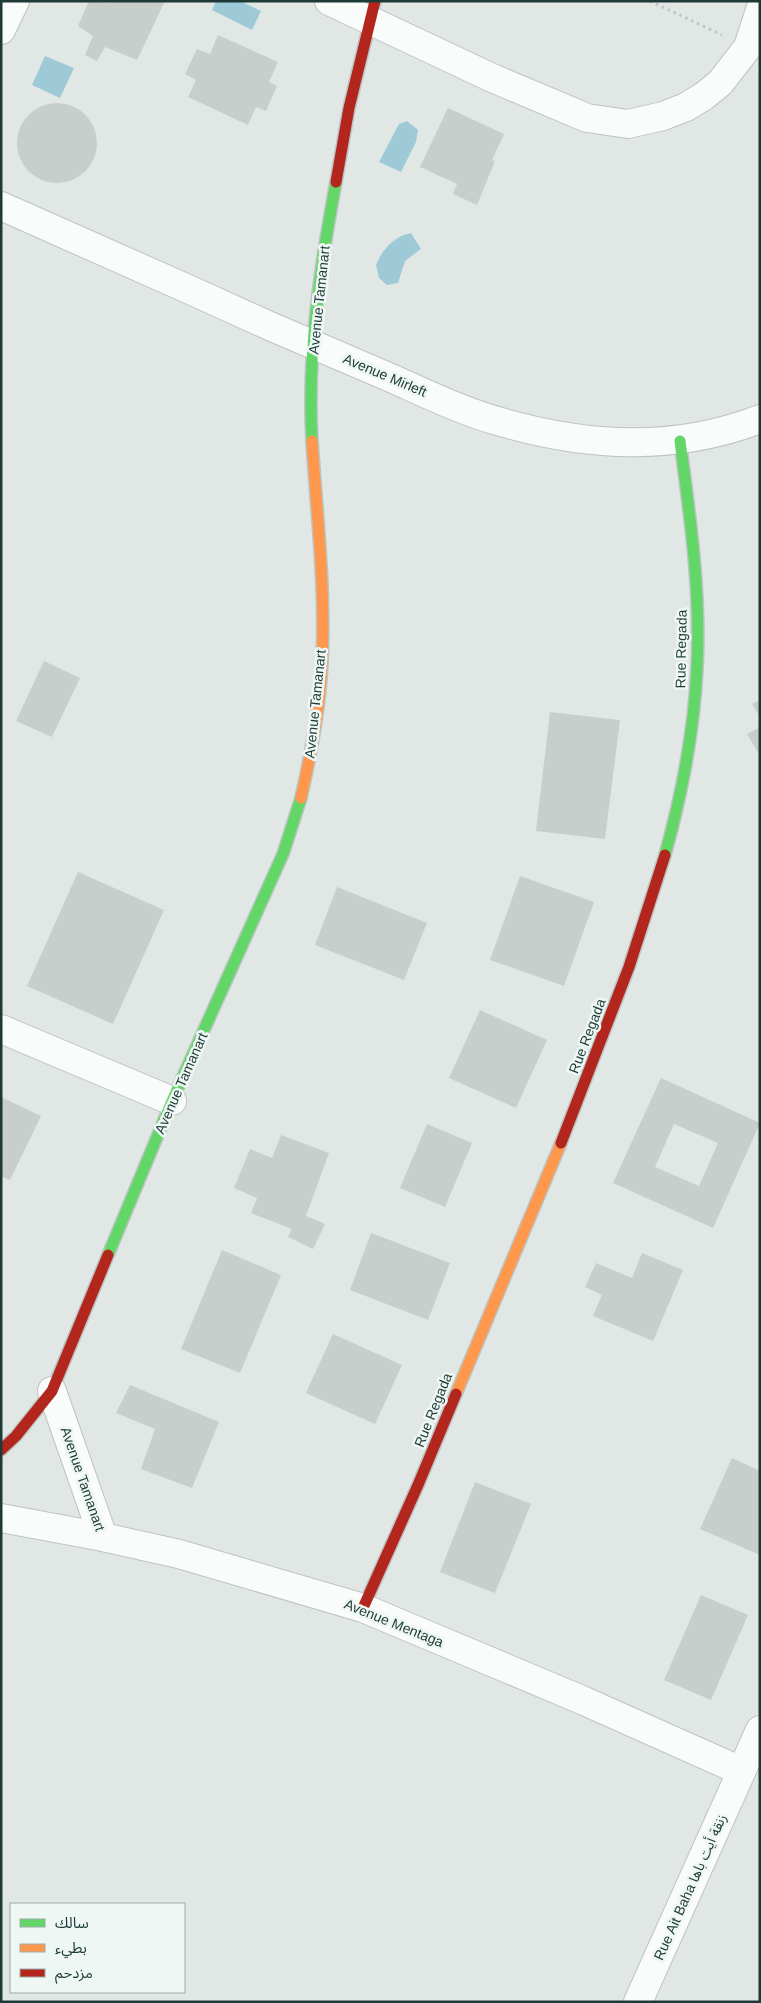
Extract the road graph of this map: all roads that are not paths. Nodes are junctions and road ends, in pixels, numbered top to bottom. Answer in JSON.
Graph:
{"nodes":[{"id":1,"x":15,"y":1,"type":"edge"},
{"id":2,"x":329,"y":1,"type":"edge"},
{"id":3,"x":372,"y":10,"type":"edge"},
{"id":4,"x":760,"y":10,"type":"edge"},
{"id":5,"x":1,"y":30,"type":"edge"},
{"id":6,"x":1,"y":206,"type":"edge"},
{"id":7,"x":312,"y":344,"type":"junction"},
{"id":8,"x":760,"y":419,"type":"edge"},
{"id":9,"x":680,"y":441,"type":"junction"},
{"id":10,"x":1,"y":1029,"type":"edge"},
{"id":11,"x":172,"y":1101,"type":"junction"},
{"id":12,"x":52,"y":1392,"type":"junction"},
{"id":13,"x":1,"y":1450,"type":"edge"},
{"id":14,"x":1,"y":1518,"type":"edge"},
{"id":15,"x":104,"y":1537,"type":"junction"},
{"id":16,"x":363,"y":1608,"type":"junction"},
{"id":17,"x":760,"y":1730,"type":"edge"},
{"id":18,"x":751,"y":1770,"type":"edge"},
{"id":19,"x":638,"y":2002,"type":"edge"}],
"edges":[{"from":1,"to":5,"type":"street"},
{"from":2,"to":3,"type":"street"},
{"from":3,"to":4,"type":"street"},
{"from":3,"to":7,"type":"street","name":"Avenue Tamanart"},
{"from":6,"to":7,"type":"street","name":"Avenue Mirleft"},
{"from":7,"to":9,"type":"street","name":"Avenue Mirleft"},
{"from":7,"to":11,"type":"street","name":"Avenue Tamanart"},
{"from":8,"to":9,"type":"street","name":"Avenue Mirleft"},
{"from":9,"to":16,"type":"street","name":"Rue Regada"},
{"from":10,"to":11,"type":"street"},
{"from":11,"to":12,"type":"street","name":"Avenue Tamanart"},
{"from":12,"to":13,"type":"street","name":"Avenue Tamanart"},
{"from":12,"to":15,"type":"street","name":"Avenue Tamanart"},
{"from":14,"to":15,"type":"street","name":"Avenue Mentaga"},
{"from":15,"to":16,"type":"street","name":"Avenue Mentaga"},
{"from":16,"to":18,"type":"street","name":"Avenue Mentaga"},
{"from":17,"to":18,"type":"street","name":"Rue Ait Baha زنقة أيت باها"},
{"from":18,"to":19,"type":"street","name":"Rue Ait Baha زنقة أيت باها"}]}
